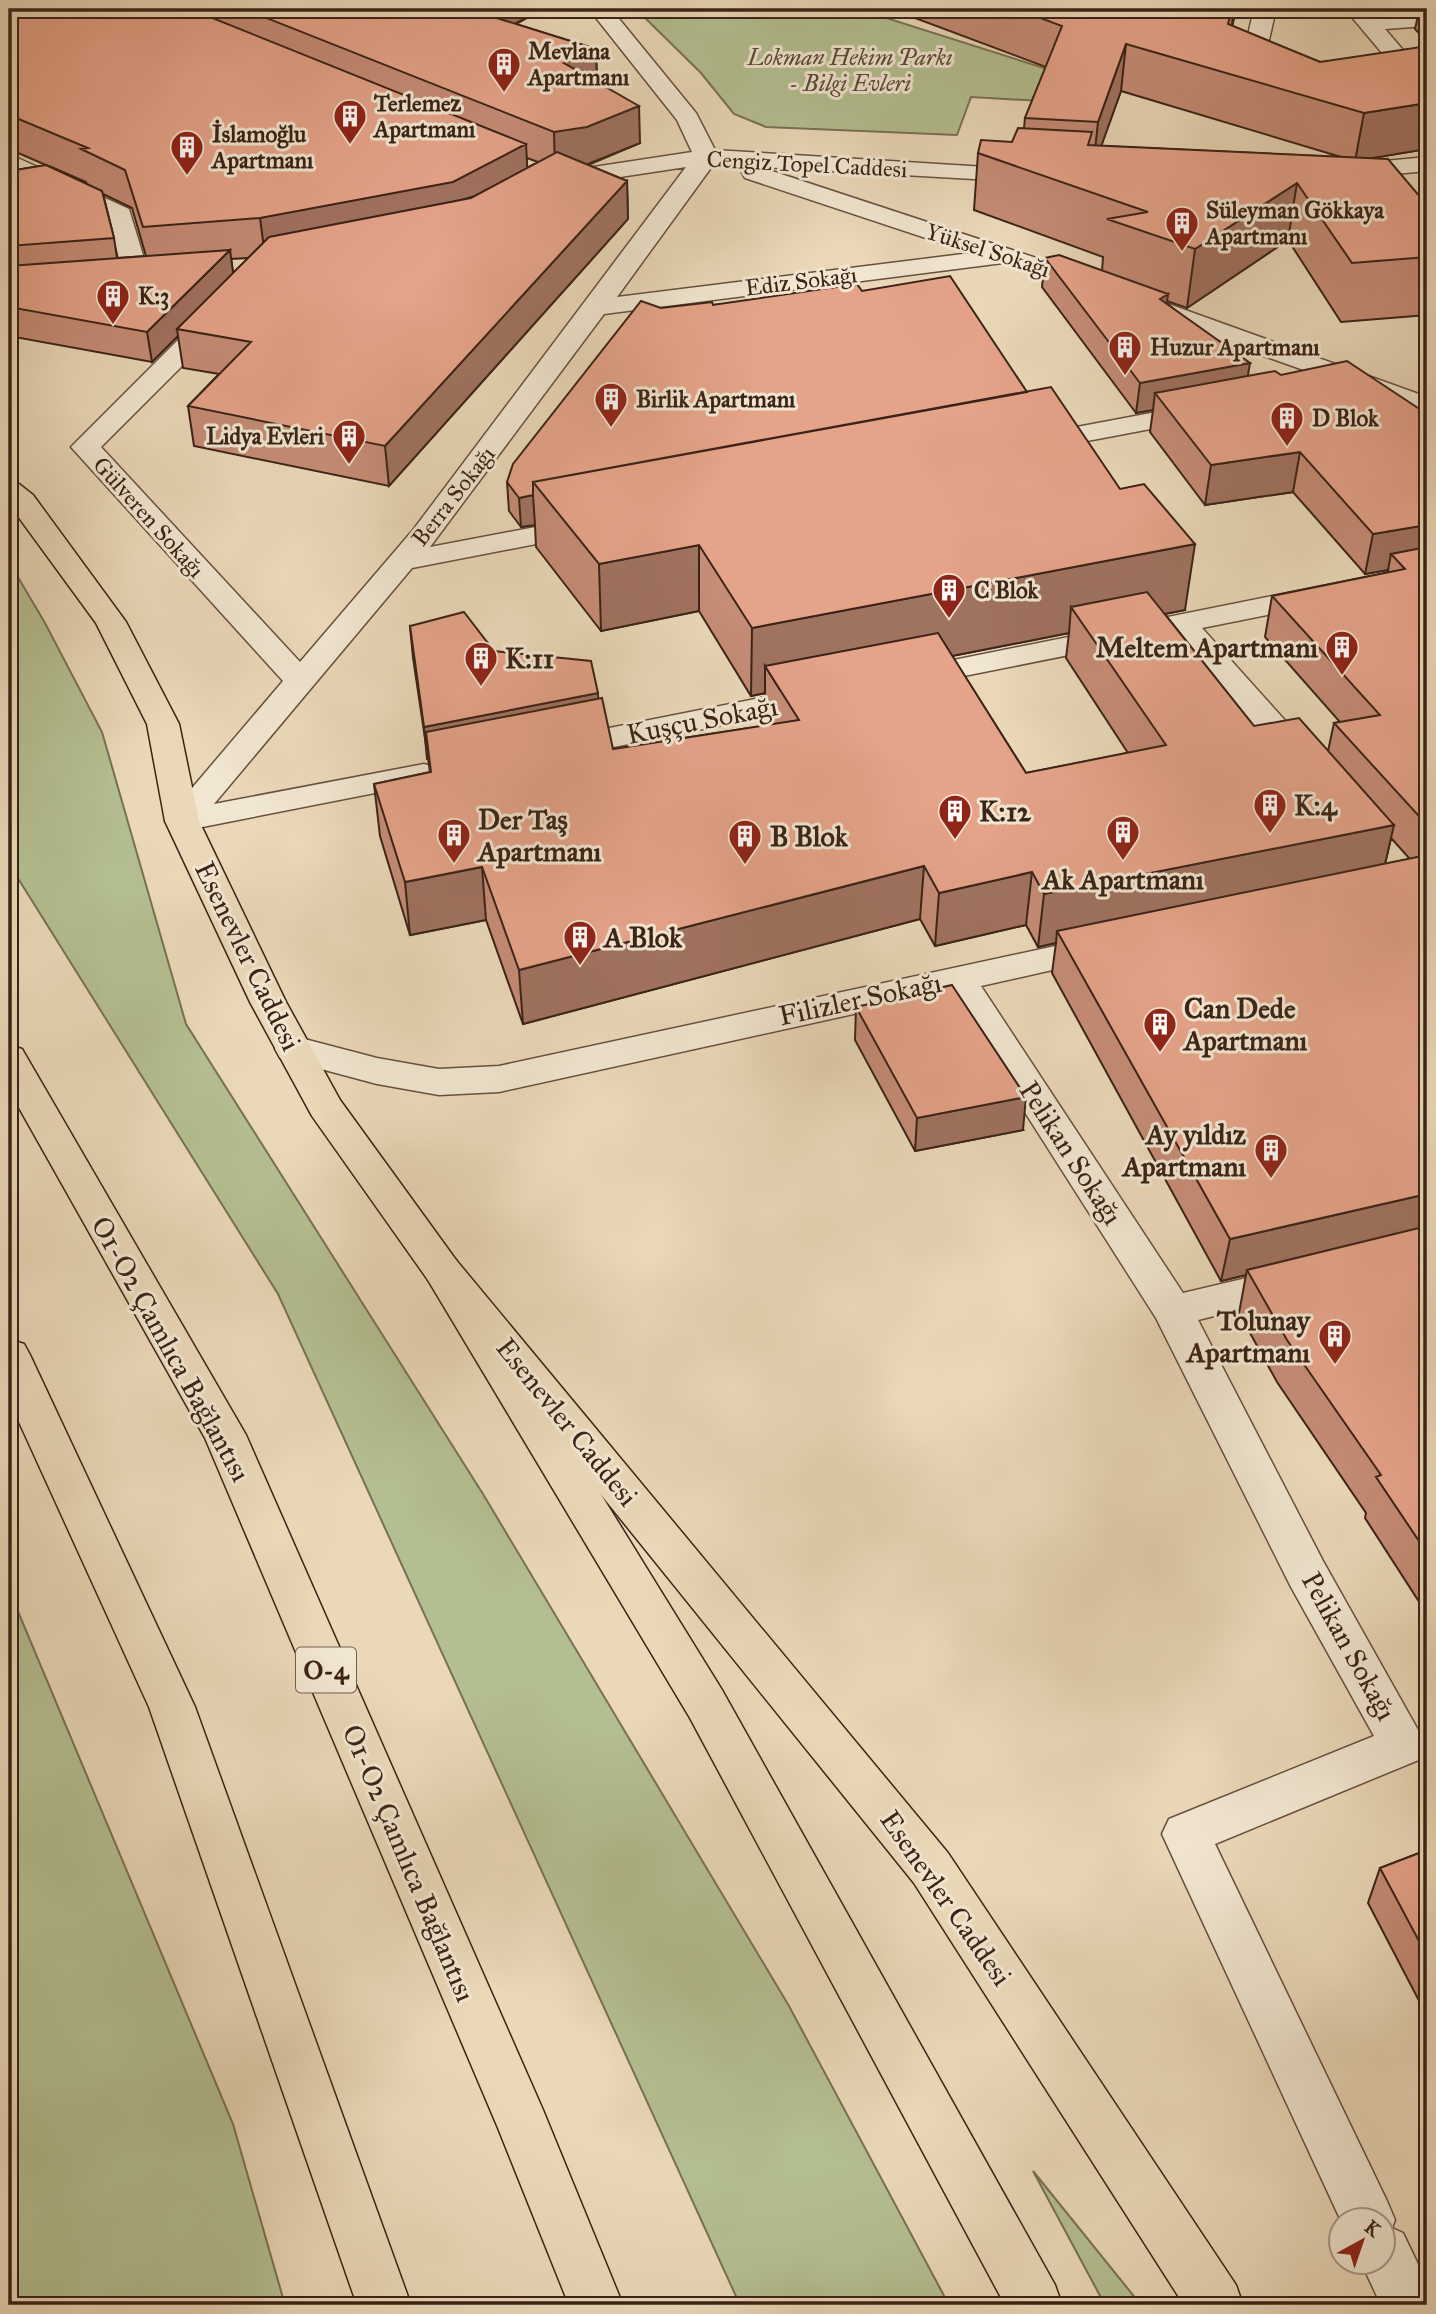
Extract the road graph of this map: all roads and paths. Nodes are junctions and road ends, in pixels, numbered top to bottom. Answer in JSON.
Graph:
{"nodes":[{"id":1,"x":600,"y":9,"type":"edge"},
{"id":2,"x":1119,"y":9,"type":"edge"},
{"id":3,"x":1265,"y":9,"type":"edge"},
{"id":4,"x":1362,"y":17,"type":"edge"},
{"id":5,"x":1427,"y":19,"type":"edge"},
{"id":6,"x":1427,"y":92,"type":"edge"},
{"id":7,"x":706,"y":157,"type":"junction"},
{"id":8,"x":9,"y":161,"type":"edge"},
{"id":9,"x":1427,"y":164,"type":"edge"},
{"id":10,"x":1318,"y":174,"type":"edge"},
{"id":11,"x":1046,"y":176,"type":"edge"},
{"id":12,"x":529,"y":181,"type":"edge"},
{"id":13,"x":1006,"y":256,"type":"junction"},
{"id":14,"x":111,"y":280,"type":"edge"},
{"id":15,"x":237,"y":295,"type":"edge"},
{"id":16,"x":596,"y":307,"type":"junction"},
{"id":17,"x":1360,"y":382,"type":"junction"},
{"id":18,"x":1305,"y":392,"type":"edge"},
{"id":19,"x":1236,"y":405,"type":"edge"},
{"id":20,"x":1427,"y":406,"type":"edge"},
{"id":21,"x":1004,"y":449,"type":"edge"},
{"id":22,"x":9,"y":490,"type":"edge"},
{"id":23,"x":620,"y":520,"type":"edge"},
{"id":24,"x":401,"y":561,"type":"junction"},
{"id":25,"x":1427,"y":574,"type":"edge"},
{"id":26,"x":1181,"y":623,"type":"junction"},
{"id":27,"x":300,"y":681,"type":"junction"},
{"id":28,"x":882,"y":683,"type":"edge"},
{"id":29,"x":841,"y":692,"type":"edge"},
{"id":30,"x":529,"y":754,"type":"edge"},
{"id":31,"x":449,"y":769,"type":"edge"},
{"id":32,"x":1319,"y":780,"type":"edge"},
{"id":33,"x":183,"y":821,"type":"junction"},
{"id":34,"x":1131,"y":942,"type":"edge"},
{"id":35,"x":958,"y":978,"type":"junction"},
{"id":36,"x":293,"y":1049,"type":"junction"},
{"id":37,"x":9,"y":1058,"type":"edge"},
{"id":38,"x":442,"y":1270,"type":"junction"},
{"id":39,"x":1334,"y":1272,"type":"edge"},
{"id":40,"x":1173,"y":1311,"type":"junction"},
{"id":41,"x":9,"y":1355,"type":"edge"},
{"id":42,"x":1416,"y":1741,"type":"edge"},
{"id":43,"x":1361,"y":2206,"type":"edge"},
{"id":44,"x":1395,"y":2276,"type":"edge"},
{"id":45,"x":384,"y":2305,"type":"edge"},
{"id":46,"x":596,"y":2305,"type":"edge"},
{"id":47,"x":1035,"y":2305,"type":"edge"},
{"id":48,"x":1216,"y":2305,"type":"edge"},
{"id":49,"x":1409,"y":2305,"type":"edge"}],
"edges":[{"from":1,"to":7,"type":"street"},
{"from":2,"to":3,"type":"street"},
{"from":4,"to":5,"type":"street"},
{"from":4,"to":6,"type":"street"},
{"from":7,"to":11,"type":"street","name":"Cengiz Topel Caddesi"},
{"from":7,"to":12,"type":"street","name":"Cengiz Topel Caddesi"},
{"from":7,"to":13,"type":"street","name":"Yüksel Sokağı"},
{"from":7,"to":16,"type":"street","name":"Berra Sokağı"},
{"from":8,"to":14,"type":"street"},
{"from":9,"to":10,"type":"street"},
{"from":13,"to":16,"type":"street","name":"Ediz Sokağı"},
{"from":13,"to":17,"type":"street","name":"Yüksel Sokağı"},
{"from":15,"to":27,"type":"street","name":"Gülveren Sokağı"},
{"from":16,"to":24,"type":"street","name":"Berra Sokağı"},
{"from":17,"to":18,"type":"street"},
{"from":17,"to":20,"type":"street","name":"Yüksel Sokağı"},
{"from":19,"to":21,"type":"street"},
{"from":22,"to":33,"type":"main road","name":"Esenevler Caddesi"},
{"from":23,"to":24,"type":"street"},
{"from":24,"to":27,"type":"street","name":"Berra Sokağı"},
{"from":25,"to":26,"type":"street"},
{"from":26,"to":28,"type":"street"},
{"from":26,"to":32,"type":"street"},
{"from":27,"to":33,"type":"street","name":"Berra Sokağı"},
{"from":29,"to":30,"type":"street","name":"Kuşçu Sokağı"},
{"from":31,"to":33,"type":"street"},
{"from":33,"to":36,"type":"main road","name":"Esenevler Caddesi"},
{"from":34,"to":35,"type":"street","name":"Filizler Sokağı"},
{"from":35,"to":36,"type":"street","name":"Filizler Sokağı"},
{"from":35,"to":40,"type":"street","name":"Pelikan Sokağı"},
{"from":36,"to":38,"type":"main road","name":"Esenevler Caddesi"},
{"from":37,"to":46,"type":"main road","name":"O1-O2 Çamlıca Bağlantısı","number":"O-4"},
{"from":38,"to":47,"type":"main road"},
{"from":38,"to":48,"type":"main road","name":"Esenevler Caddesi"},
{"from":39,"to":40,"type":"street"},
{"from":40,"to":42,"type":"street","name":"Pelikan Sokağı"},
{"from":41,"to":45,"type":"main road"},
{"from":42,"to":43,"type":"street","name":"Pelikan Sokağı"},
{"from":44,"to":49,"type":"street"}]}
